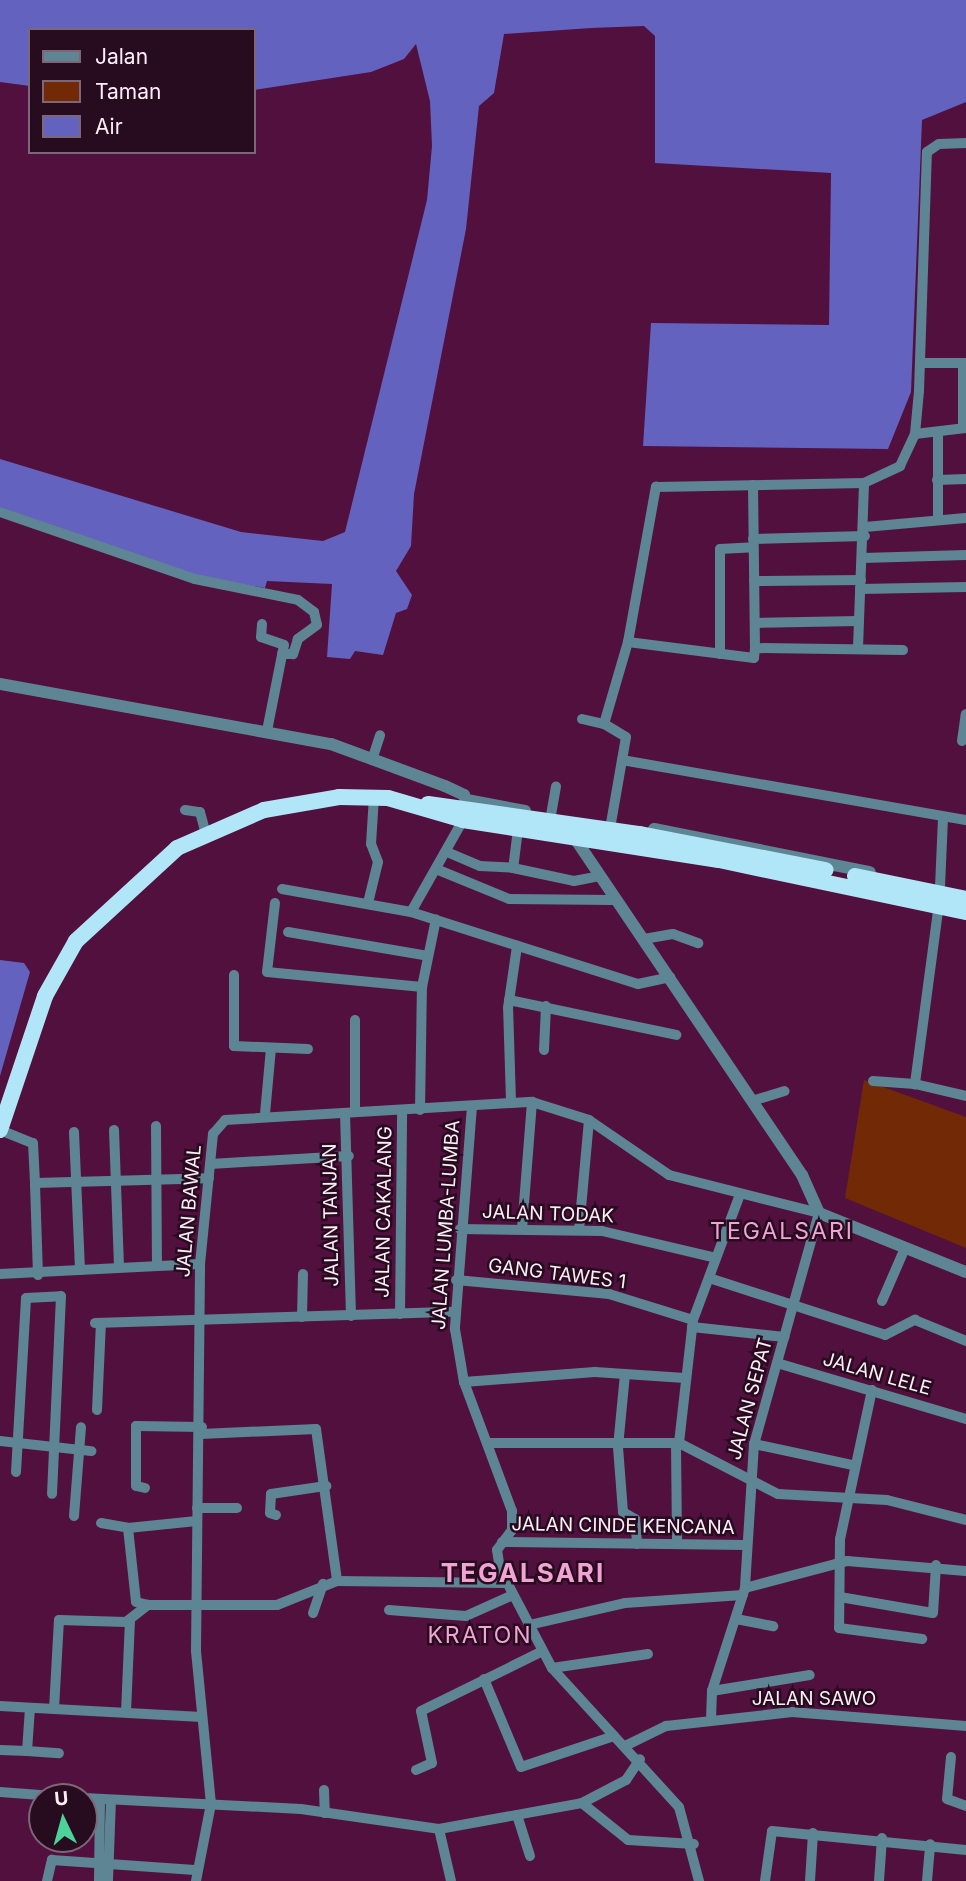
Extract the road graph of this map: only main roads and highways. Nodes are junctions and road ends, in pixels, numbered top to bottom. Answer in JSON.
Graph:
{"nodes":[{"id":1,"x":466,"y":809,"type":"junction"},
{"id":2,"x":966,"y":899,"type":"edge"},
{"id":3,"x":966,"y":912,"type":"edge"},
{"id":4,"x":0,"y":1130,"type":"edge"}],
"edges":[{"from":1,"to":2,"type":"highway"},
{"from":1,"to":3,"type":"highway"},
{"from":1,"to":4,"type":"highway"}]}
